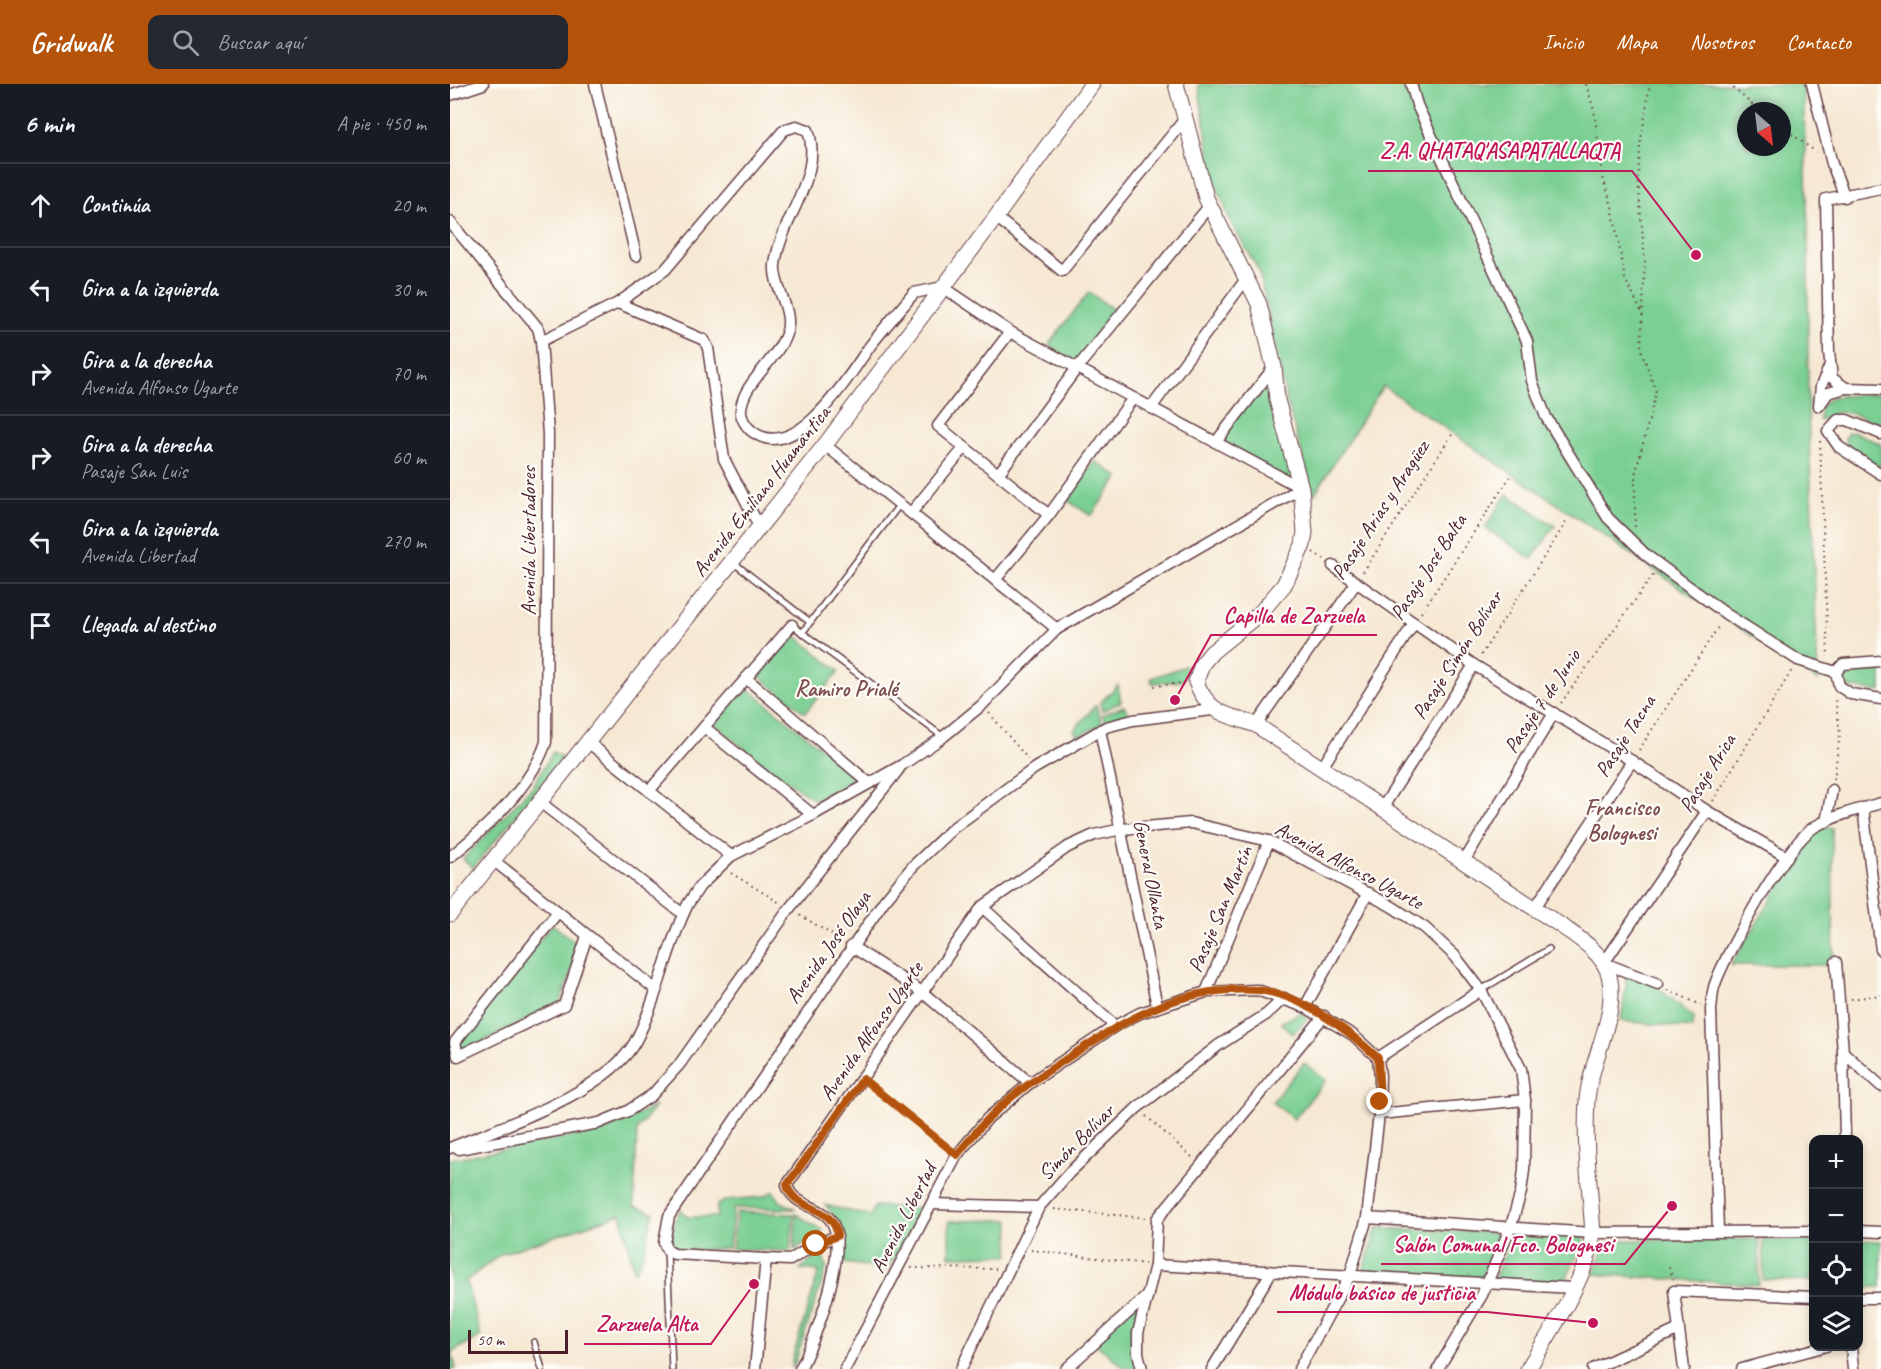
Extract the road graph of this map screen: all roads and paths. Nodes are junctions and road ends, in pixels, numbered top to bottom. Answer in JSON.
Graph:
{"nodes":[{"id":1,"x":483,"y":84,"type":"edge"},
{"id":2,"x":595,"y":84,"type":"edge"},
{"id":3,"x":1092,"y":84,"type":"edge"},
{"id":4,"x":1176,"y":84,"type":"edge"},
{"id":5,"x":1411,"y":84,"type":"edge"},
{"id":6,"x":1586,"y":84,"type":"edge"},
{"id":7,"x":1650,"y":84,"type":"edge"},
{"id":8,"x":1729,"y":84,"type":"edge"},
{"id":9,"x":1812,"y":84,"type":"edge"},
{"id":10,"x":450,"y":95,"type":"edge"},
{"id":11,"x":1749,"y":102,"type":"edge"},
{"id":12,"x":1184,"y":120,"type":"junction"},
{"id":13,"x":1791,"y":134,"type":"edge"},
{"id":14,"x":1832,"y":164,"type":"junction"},
{"id":15,"x":1881,"y":188,"type":"edge"},
{"id":16,"x":1845,"y":197,"type":"junction"},
{"id":17,"x":1210,"y":205,"type":"junction"},
{"id":18,"x":996,"y":217,"type":"junction"},
{"id":19,"x":450,"y":222,"type":"edge"},
{"id":20,"x":636,"y":256,"type":"dead end"},
{"id":21,"x":1246,"y":279,"type":"junction"},
{"id":22,"x":943,"y":287,"type":"junction"},
{"id":23,"x":618,"y":303,"type":"junction"},
{"id":24,"x":1642,"y":314,"type":"junction"},
{"id":25,"x":1010,"y":332,"type":"junction"},
{"id":26,"x":542,"y":341,"type":"junction"},
{"id":27,"x":1830,"y":365,"type":"junction"},
{"id":28,"x":1274,"y":367,"type":"junction"},
{"id":29,"x":1077,"y":368,"type":"junction"},
{"id":30,"x":1846,"y":388,"type":"junction"},
{"id":31,"x":1881,"y":389,"type":"edge"},
{"id":32,"x":1133,"y":398,"type":"junction"},
{"id":33,"x":1151,"y":408,"type":"junction"},
{"id":34,"x":1820,"y":432,"type":"dead end"},
{"id":35,"x":1453,"y":433,"type":"dead end"},
{"id":36,"x":1881,"y":434,"type":"edge"},
{"id":37,"x":1216,"y":442,"type":"junction"},
{"id":38,"x":825,"y":445,"type":"junction"},
{"id":39,"x":964,"y":448,"type":"junction"},
{"id":40,"x":999,"y":473,"type":"junction"},
{"id":41,"x":1881,"y":474,"type":"edge"},
{"id":42,"x":1510,"y":477,"type":"dead end"},
{"id":43,"x":1301,"y":488,"type":"junction"},
{"id":44,"x":900,"y":504,"type":"junction"},
{"id":45,"x":911,"y":513,"type":"junction"},
{"id":46,"x":1049,"y":515,"type":"junction"},
{"id":47,"x":1567,"y":521,"type":"dead end"},
{"id":48,"x":760,"y":528,"type":"junction"},
{"id":49,"x":1636,"y":533,"type":"dead end"},
{"id":50,"x":1303,"y":545,"type":"junction"},
{"id":51,"x":733,"y":562,"type":"junction"},
{"id":52,"x":1661,"y":564,"type":"junction"},
{"id":53,"x":1334,"y":566,"type":"joint"},
{"id":54,"x":994,"y":580,"type":"junction"},
{"id":55,"x":1356,"y":583,"type":"junction"},
{"id":56,"x":1726,"y":614,"type":"junction"},
{"id":57,"x":810,"y":622,"type":"junction"},
{"id":58,"x":1414,"y":623,"type":"junction"},
{"id":59,"x":792,"y":625,"type":"joint"},
{"id":60,"x":1056,"y":629,"type":"junction"},
{"id":61,"x":802,"y":633,"type":"junction"},
{"id":62,"x":1798,"y":660,"type":"junction"},
{"id":63,"x":1881,"y":661,"type":"edge"},
{"id":64,"x":1474,"y":665,"type":"junction"},
{"id":65,"x":1832,"y":671,"type":"junction"},
{"id":66,"x":746,"y":678,"type":"junction"},
{"id":67,"x":1196,"y":682,"type":"junction"},
{"id":68,"x":1154,"y":686,"type":"dead end"},
{"id":69,"x":1835,"y":697,"type":"dead end"},
{"id":70,"x":1881,"y":699,"type":"edge"},
{"id":71,"x":982,"y":705,"type":"junction"},
{"id":72,"x":1212,"y":710,"type":"junction"},
{"id":73,"x":1554,"y":713,"type":"junction"},
{"id":74,"x":1256,"y":725,"type":"junction"},
{"id":75,"x":704,"y":727,"type":"junction"},
{"id":76,"x":1100,"y":730,"type":"junction"},
{"id":77,"x":943,"y":737,"type":"junction"},
{"id":78,"x":589,"y":742,"type":"junction"},
{"id":79,"x":1632,"y":761,"type":"junction"},
{"id":80,"x":902,"y":765,"type":"junction"},
{"id":81,"x":1035,"y":768,"type":"junction"},
{"id":82,"x":1322,"y":769,"type":"junction"},
{"id":83,"x":869,"y":783,"type":"junction"},
{"id":84,"x":1832,"y":790,"type":"joint"},
{"id":85,"x":649,"y":791,"type":"junction"},
{"id":86,"x":540,"y":802,"type":"junction"},
{"id":87,"x":1881,"y":803,"type":"edge"},
{"id":88,"x":1863,"y":808,"type":"junction"},
{"id":89,"x":1381,"y":810,"type":"junction"},
{"id":90,"x":1707,"y":811,"type":"junction"},
{"id":91,"x":813,"y":815,"type":"junction"},
{"id":92,"x":1826,"y":822,"type":"junction"},
{"id":93,"x":1122,"y":829,"type":"junction"},
{"id":94,"x":1269,"y":841,"type":"junction"},
{"id":95,"x":450,"y":857,"type":"edge"},
{"id":96,"x":1787,"y":857,"type":"junction"},
{"id":97,"x":493,"y":860,"type":"junction"},
{"id":98,"x":734,"y":861,"type":"junction"},
{"id":99,"x":1463,"y":863,"type":"junction"},
{"id":100,"x":729,"y":872,"type":"dead end"},
{"id":101,"x":1368,"y":894,"type":"junction"},
{"id":102,"x":982,"y":907,"type":"junction"},
{"id":103,"x":1534,"y":909,"type":"junction"},
{"id":104,"x":558,"y":912,"type":"junction"},
{"id":105,"x":450,"y":914,"type":"edge"},
{"id":106,"x":683,"y":914,"type":"junction"},
{"id":107,"x":587,"y":936,"type":"junction"},
{"id":108,"x":851,"y":946,"type":"junction"},
{"id":109,"x":1549,"y":949,"type":"dead end"},
{"id":110,"x":1881,"y":950,"type":"edge"},
{"id":111,"x":1836,"y":962,"type":"dead end"},
{"id":112,"x":1604,"y":963,"type":"junction"},
{"id":113,"x":1658,"y":984,"type":"joint"},
{"id":114,"x":656,"y":989,"type":"junction"},
{"id":115,"x":1481,"y":990,"type":"junction"},
{"id":116,"x":922,"y":992,"type":"junction"},
{"id":117,"x":1206,"y":992,"type":"junction"},
{"id":118,"x":1881,"y":995,"type":"edge"},
{"id":119,"x":1284,"y":998,"type":"junction"},
{"id":120,"x":1838,"y":1000,"type":"junction"},
{"id":121,"x":1157,"y":1006,"type":"junction"},
{"id":122,"x":1305,"y":1007,"type":"junction"},
{"id":123,"x":1711,"y":1010,"type":"junction"},
{"id":124,"x":1324,"y":1017,"type":"junction"},
{"id":125,"x":1115,"y":1026,"type":"junction"},
{"id":126,"x":1843,"y":1052,"type":"junction"},
{"id":127,"x":454,"y":1058,"type":"edge"},
{"id":128,"x":1378,"y":1058,"type":"junction"},
{"id":129,"x":863,"y":1079,"type":"junction"},
{"id":130,"x":1030,"y":1083,"type":"junction"},
{"id":131,"x":1881,"y":1086,"type":"edge"},
{"id":132,"x":1525,"y":1100,"type":"junction"},
{"id":133,"x":1137,"y":1108,"type":"junction"},
{"id":134,"x":1379,"y":1114,"type":"junction"},
{"id":135,"x":1845,"y":1135,"type":"edge"},
{"id":136,"x":450,"y":1150,"type":"edge"},
{"id":137,"x":957,"y":1155,"type":"junction"},
{"id":138,"x":1201,"y":1164,"type":"junction"},
{"id":139,"x":932,"y":1204,"type":"junction"},
{"id":140,"x":1039,"y":1207,"type":"junction"},
{"id":141,"x":1367,"y":1218,"type":"junction"},
{"id":142,"x":1157,"y":1219,"type":"junction"},
{"id":143,"x":1511,"y":1227,"type":"junction"},
{"id":144,"x":1718,"y":1231,"type":"junction"},
{"id":145,"x":1809,"y":1231,"type":"edge"},
{"id":146,"x":1863,"y":1231,"type":"edge"},
{"id":147,"x":1881,"y":1232,"type":"edge"},
{"id":148,"x":1593,"y":1233,"type":"junction"},
{"id":149,"x":837,"y":1236,"type":"junction"},
{"id":150,"x":1019,"y":1249,"type":"junction"},
{"id":151,"x":667,"y":1251,"type":"junction"},
{"id":152,"x":766,"y":1259,"type":"junction"},
{"id":153,"x":1155,"y":1265,"type":"junction"},
{"id":154,"x":900,"y":1268,"type":"junction"},
{"id":155,"x":1011,"y":1269,"type":"junction"},
{"id":156,"x":1270,"y":1274,"type":"junction"},
{"id":157,"x":1349,"y":1278,"type":"junction"},
{"id":158,"x":1487,"y":1284,"type":"junction"},
{"id":159,"x":1573,"y":1288,"type":"junction"},
{"id":160,"x":1148,"y":1295,"type":"junction"},
{"id":161,"x":1809,"y":1297,"type":"edge"},
{"id":162,"x":1863,"y":1298,"type":"edge"},
{"id":163,"x":1881,"y":1298,"type":"edge"},
{"id":164,"x":1677,"y":1330,"type":"junction"},
{"id":165,"x":534,"y":1342,"type":"dead end"},
{"id":166,"x":1811,"y":1351,"type":"edge"},
{"id":167,"x":1851,"y":1351,"type":"edge"},
{"id":168,"x":542,"y":1369,"type":"edge"},
{"id":169,"x":672,"y":1369,"type":"edge"},
{"id":170,"x":755,"y":1369,"type":"edge"},
{"id":171,"x":800,"y":1369,"type":"edge"},
{"id":172,"x":845,"y":1369,"type":"edge"},
{"id":173,"x":961,"y":1369,"type":"edge"},
{"id":174,"x":1066,"y":1369,"type":"edge"},
{"id":175,"x":1143,"y":1369,"type":"edge"},
{"id":176,"x":1212,"y":1369,"type":"edge"},
{"id":177,"x":1299,"y":1369,"type":"edge"},
{"id":178,"x":1438,"y":1369,"type":"edge"},
{"id":179,"x":1528,"y":1369,"type":"edge"},
{"id":180,"x":1593,"y":1369,"type":"edge"},
{"id":181,"x":1684,"y":1369,"type":"edge"},
{"id":182,"x":1742,"y":1369,"type":"edge"},
{"id":183,"x":1852,"y":1369,"type":"edge"}],
"edges":[{"from":1,"to":10,"type":"street"},
{"from":2,"to":20,"type":"street"},
{"from":3,"to":18,"type":"street","name":"Avenida Emiliano Huamantica"},
{"from":4,"to":12,"type":"street"},
{"from":5,"to":52,"type":"street"},
{"from":6,"to":24,"type":"path"},
{"from":7,"to":24,"type":"path"},
{"from":8,"to":11,"type":"path"},
{"from":9,"to":14,"type":"street"},
{"from":12,"to":17,"type":"street"},
{"from":12,"to":18,"type":"street"},
{"from":13,"to":14,"type":"path"},
{"from":14,"to":16,"type":"street"},
{"from":15,"to":16,"type":"street"},
{"from":16,"to":27,"type":"street"},
{"from":17,"to":21,"type":"street"},
{"from":17,"to":29,"type":"street"},
{"from":18,"to":22,"type":"street","name":"Avenida Emiliano Huamantica"},
{"from":19,"to":26,"type":"street","name":"Avenida Libertadores"},
{"from":21,"to":28,"type":"street"},
{"from":21,"to":33,"type":"street"},
{"from":22,"to":23,"type":"street"},
{"from":22,"to":25,"type":"street"},
{"from":22,"to":38,"type":"street","name":"Avenida Emiliano Huamantica"},
{"from":23,"to":26,"type":"street"},
{"from":23,"to":48,"type":"street"},
{"from":24,"to":49,"type":"path"},
{"from":25,"to":29,"type":"street"},
{"from":25,"to":39,"type":"street"},
{"from":26,"to":95,"type":"street","name":"Avenida Libertadores"},
{"from":27,"to":30,"type":"street"},
{"from":27,"to":30,"type":"street"},
{"from":28,"to":37,"type":"street"},
{"from":28,"to":43,"type":"street"},
{"from":29,"to":32,"type":"street"},
{"from":29,"to":40,"type":"street"},
{"from":30,"to":31,"type":"street"},
{"from":32,"to":33,"type":"street"},
{"from":32,"to":46,"type":"street"},
{"from":33,"to":37,"type":"street"},
{"from":34,"to":65,"type":"path"},
{"from":35,"to":55,"type":"path","name":"Pasaje Arias y Aragüez"},
{"from":36,"to":41,"type":"street"},
{"from":37,"to":43,"type":"street"},
{"from":38,"to":44,"type":"street"},
{"from":38,"to":48,"type":"street","name":"Avenida Emiliano Huamantica"},
{"from":39,"to":40,"type":"street"},
{"from":39,"to":45,"type":"street"},
{"from":40,"to":46,"type":"street"},
{"from":42,"to":58,"type":"path","name":"Pasaje José Balta"},
{"from":43,"to":50,"type":"street"},
{"from":43,"to":60,"type":"street"},
{"from":44,"to":45,"type":"street"},
{"from":44,"to":57,"type":"lane"},
{"from":45,"to":54,"type":"street"},
{"from":46,"to":54,"type":"street"},
{"from":47,"to":64,"type":"path","name":"Pasaje Simón Bolívar"},
{"from":48,"to":51,"type":"street","name":"Avenida Emiliano Huamantica"},
{"from":50,"to":53,"type":"path"},
{"from":50,"to":67,"type":"street"},
{"from":51,"to":57,"type":"lane"},
{"from":51,"to":78,"type":"street","name":"Avenida Emiliano Huamantica"},
{"from":52,"to":56,"type":"street"},
{"from":52,"to":73,"type":"path","name":"Pasaje 7 de Junio"},
{"from":53,"to":55,"type":"street"},
{"from":54,"to":60,"type":"street"},
{"from":55,"to":58,"type":"street"},
{"from":55,"to":74,"type":"street","name":"Pasaje Arias y Aragüez"},
{"from":56,"to":62,"type":"street"},
{"from":56,"to":79,"type":"path","name":"Pasaje Tacna"},
{"from":57,"to":61,"type":"lane"},
{"from":58,"to":64,"type":"street"},
{"from":58,"to":82,"type":"street","name":"Pasaje José Balta"},
{"from":59,"to":61,"type":"lane"},
{"from":59,"to":66,"type":"street"},
{"from":60,"to":71,"type":"street"},
{"from":61,"to":77,"type":"lane"},
{"from":62,"to":65,"type":"street"},
{"from":62,"to":90,"type":"path","name":"Pasaje Arica"},
{"from":63,"to":65,"type":"street"},
{"from":64,"to":73,"type":"street"},
{"from":64,"to":89,"type":"street","name":"Pasaje Simón Bolívar"},
{"from":65,"to":70,"type":"street"},
{"from":66,"to":75,"type":"street"},
{"from":66,"to":83,"type":"street"},
{"from":67,"to":68,"type":"path"},
{"from":67,"to":72,"type":"street"},
{"from":69,"to":84,"type":"path"},
{"from":71,"to":77,"type":"street"},
{"from":71,"to":81,"type":"path"},
{"from":72,"to":74,"type":"street"},
{"from":72,"to":76,"type":"street","name":"Avenida José Olaya"},
{"from":73,"to":79,"type":"street"},
{"from":73,"to":99,"type":"street","name":"Pasaje 7 de Junio"},
{"from":74,"to":82,"type":"street"},
{"from":75,"to":85,"type":"street"},
{"from":75,"to":91,"type":"street"},
{"from":76,"to":81,"type":"street","name":"Avenida José Olaya"},
{"from":76,"to":93,"type":"street","name":"General Ollanta"},
{"from":77,"to":80,"type":"street"},
{"from":78,"to":85,"type":"street"},
{"from":78,"to":86,"type":"street","name":"Avenida Emiliano Huamantica"},
{"from":79,"to":90,"type":"street"},
{"from":79,"to":103,"type":"street","name":"Pasaje Tacna"},
{"from":80,"to":83,"type":"street"},
{"from":80,"to":136,"type":"street"},
{"from":81,"to":108,"type":"street","name":"Avenida José Olaya"},
{"from":82,"to":89,"type":"street"},
{"from":83,"to":91,"type":"street"},
{"from":84,"to":92,"type":"street"},
{"from":85,"to":98,"type":"street"},
{"from":86,"to":97,"type":"street","name":"Avenida Emiliano Huamantica"},
{"from":86,"to":106,"type":"street"},
{"from":87,"to":88,"type":"street"},
{"from":88,"to":92,"type":"street"},
{"from":88,"to":110,"type":"street"},
{"from":89,"to":99,"type":"street"},
{"from":90,"to":96,"type":"street"},
{"from":90,"to":112,"type":"street","name":"Pasaje Arica"},
{"from":91,"to":98,"type":"street"},
{"from":92,"to":96,"type":"street"},
{"from":93,"to":94,"type":"street","name":"Avenida Alfonso Ugarte"},
{"from":93,"to":102,"type":"street","name":"Avenida Alfonso Ugarte"},
{"from":93,"to":121,"type":"street","name":"General Ollanta"},
{"from":94,"to":101,"type":"street","name":"Avenida Alfonso Ugarte"},
{"from":94,"to":117,"type":"street","name":"Pasaje San Martín"},
{"from":96,"to":123,"type":"street"},
{"from":97,"to":104,"type":"street"},
{"from":97,"to":105,"type":"street","name":"Avenida Emiliano Huamantica"},
{"from":98,"to":100,"type":"path"},
{"from":98,"to":106,"type":"street"},
{"from":99,"to":103,"type":"street"},
{"from":101,"to":115,"type":"street","name":"Avenida Alfonso Ugarte"},
{"from":101,"to":122,"type":"street"},
{"from":102,"to":116,"type":"street","name":"Avenida Alfonso Ugarte"},
{"from":102,"to":125,"type":"street"},
{"from":103,"to":112,"type":"street"},
{"from":104,"to":107,"type":"street"},
{"from":104,"to":127,"type":"street"},
{"from":106,"to":114,"type":"street"},
{"from":107,"to":114,"type":"street"},
{"from":107,"to":127,"type":"street"},
{"from":108,"to":116,"type":"street"},
{"from":108,"to":151,"type":"street","name":"Avenida José Olaya"},
{"from":109,"to":115,"type":"lane"},
{"from":111,"to":120,"type":"street"},
{"from":112,"to":113,"type":"street"},
{"from":112,"to":148,"type":"street"},
{"from":113,"to":123,"type":"path"},
{"from":114,"to":136,"type":"street"},
{"from":115,"to":128,"type":"street"},
{"from":115,"to":132,"type":"street","name":"Avenida Alfonso Ugarte"},
{"from":116,"to":129,"type":"street","name":"Avenida Alfonso Ugarte"},
{"from":116,"to":130,"type":"street"},
{"from":117,"to":119,"type":"street","name":"Avenida Libertad"},
{"from":117,"to":121,"type":"street","name":"Avenida Libertad"},
{"from":118,"to":120,"type":"path"},
{"from":119,"to":122,"type":"street","name":"Avenida Libertad"},
{"from":119,"to":133,"type":"street","name":"Simón Bolívar"},
{"from":120,"to":126,"type":"street"},
{"from":121,"to":125,"type":"street","name":"Avenida Libertad"},
{"from":122,"to":124,"type":"street","name":"Avenida Libertad"},
{"from":123,"to":144,"type":"street"},
{"from":124,"to":128,"type":"street","name":"Avenida Libertad"},
{"from":124,"to":138,"type":"street"},
{"from":125,"to":130,"type":"street","name":"Avenida Libertad"},
{"from":126,"to":131,"type":"street"},
{"from":126,"to":135,"type":"street"},
{"from":128,"to":134,"type":"street"},
{"from":129,"to":137,"type":"path"},
{"from":129,"to":149,"type":"street","name":"Avenida Alfonso Ugarte"},
{"from":130,"to":137,"type":"street","name":"Avenida Libertad"},
{"from":132,"to":134,"type":"street"},
{"from":132,"to":143,"type":"street","name":"Avenida Alfonso Ugarte"},
{"from":133,"to":138,"type":"path"},
{"from":133,"to":140,"type":"street","name":"Simón Bolívar"},
{"from":134,"to":141,"type":"street"},
{"from":137,"to":139,"type":"street","name":"Avenida Libertad"},
{"from":138,"to":142,"type":"street"},
{"from":139,"to":140,"type":"street"},
{"from":139,"to":154,"type":"street","name":"Avenida Libertad"},
{"from":140,"to":142,"type":"path"},
{"from":140,"to":150,"type":"street","name":"Simón Bolívar"},
{"from":141,"to":143,"type":"street"},
{"from":141,"to":157,"type":"street"},
{"from":142,"to":153,"type":"street"},
{"from":143,"to":148,"type":"street"},
{"from":143,"to":158,"type":"street","name":"Avenida Alfonso Ugarte"},
{"from":144,"to":145,"type":"street"},
{"from":144,"to":148,"type":"street"},
{"from":146,"to":147,"type":"street"},
{"from":148,"to":159,"type":"street"},
{"from":149,"to":152,"type":"street"},
{"from":149,"to":171,"type":"street"},
{"from":150,"to":153,"type":"path"},
{"from":150,"to":155,"type":"street","name":"Simón Bolívar"},
{"from":151,"to":152,"type":"street"},
{"from":151,"to":169,"type":"lane"},
{"from":152,"to":170,"type":"street"},
{"from":153,"to":156,"type":"street"},
{"from":153,"to":160,"type":"street"},
{"from":154,"to":155,"type":"path"},
{"from":154,"to":172,"type":"street","name":"Avenida Libertad"},
{"from":155,"to":173,"type":"street","name":"Simón Bolívar"},
{"from":156,"to":157,"type":"street"},
{"from":156,"to":176,"type":"street"},
{"from":157,"to":158,"type":"street"},
{"from":157,"to":177,"type":"street"},
{"from":158,"to":159,"type":"street"},
{"from":158,"to":178,"type":"street","name":"Avenida Alfonso Ugarte"},
{"from":159,"to":179,"type":"street"},
{"from":160,"to":174,"type":"street"},
{"from":160,"to":175,"type":"street"},
{"from":161,"to":164,"type":"street"},
{"from":162,"to":163,"type":"street"},
{"from":164,"to":180,"type":"street"},
{"from":164,"to":181,"type":"street"},
{"from":165,"to":168,"type":"lane"},
{"from":166,"to":182,"type":"street"},
{"from":167,"to":183,"type":"street"}]}
